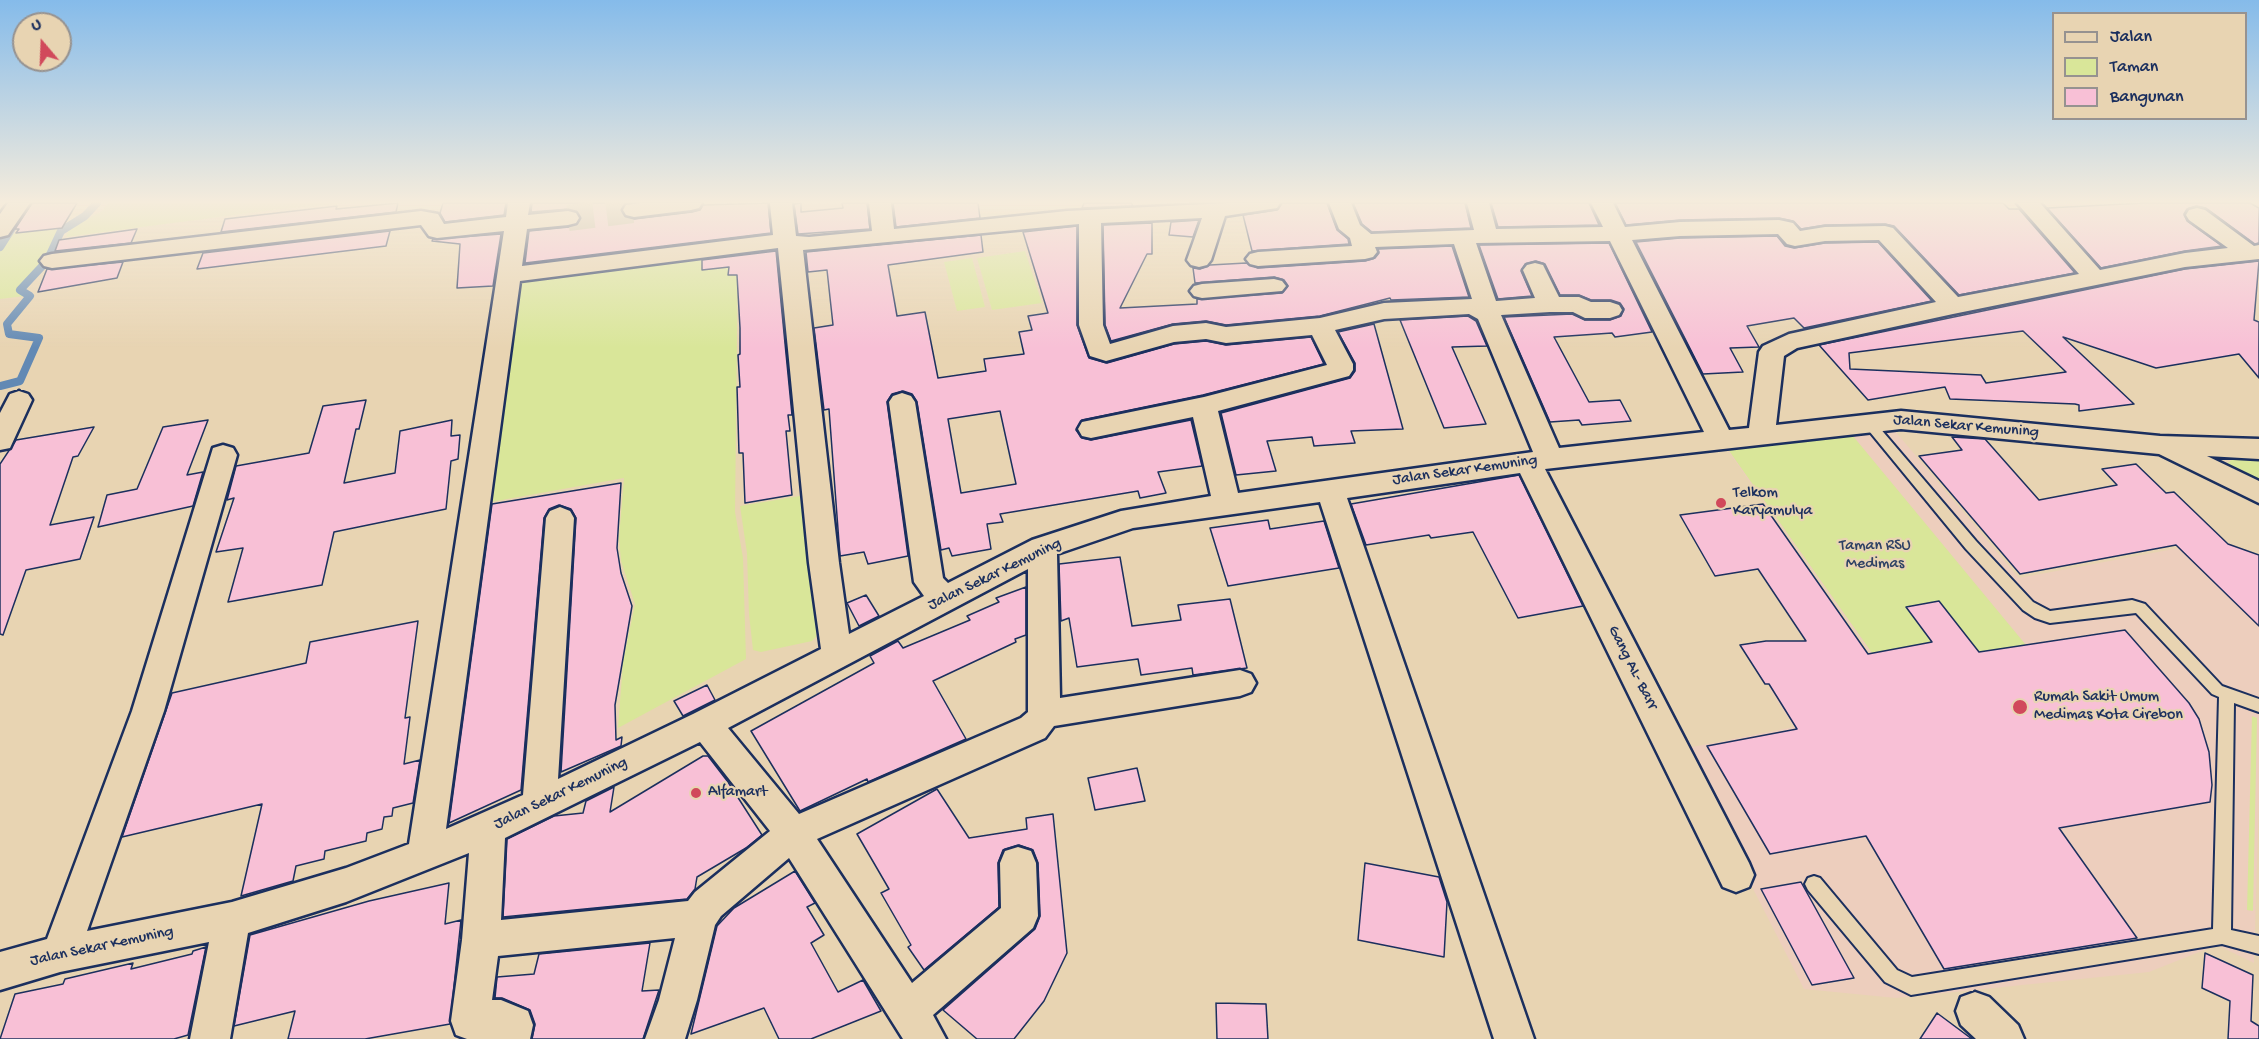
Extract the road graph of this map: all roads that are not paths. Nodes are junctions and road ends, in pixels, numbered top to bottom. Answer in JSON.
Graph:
{"nodes":[{"id":1,"x":134,"y":251,"type":"edge"},
{"id":2,"x":513,"y":251,"type":"edge"},
{"id":3,"x":695,"y":251,"type":"edge"},
{"id":4,"x":791,"y":251,"type":"edge"},
{"id":5,"x":1083,"y":251,"type":"edge"},
{"id":6,"x":1202,"y":251,"type":"edge"},
{"id":7,"x":1365,"y":251,"type":"edge"},
{"id":8,"x":1468,"y":251,"type":"edge"},
{"id":9,"x":1627,"y":251,"type":"edge"},
{"id":10,"x":1902,"y":251,"type":"edge"},
{"id":11,"x":2071,"y":251,"type":"edge"},
{"id":12,"x":2254,"y":253,"type":"edge"},
{"id":13,"x":1258,"y":259,"type":"dead end"},
{"id":14,"x":1199,"y":260,"type":"dead end"},
{"id":15,"x":52,"y":261,"type":"dead end"},
{"id":16,"x":1535,"y":270,"type":"dead end"},
{"id":17,"x":510,"y":275,"type":"junction"},
{"id":18,"x":2095,"y":278,"type":"junction"},
{"id":19,"x":1202,"y":291,"type":"dead end"},
{"id":20,"x":1551,"y":304,"type":"junction"},
{"id":21,"x":1953,"y":306,"type":"junction"},
{"id":22,"x":1610,"y":310,"type":"dead end"},
{"id":23,"x":1488,"y":312,"type":"junction"},
{"id":24,"x":1320,"y":326,"type":"junction"},
{"id":25,"x":1269,"y":332,"type":"junction"},
{"id":26,"x":20,"y":400,"type":"dead end"},
{"id":27,"x":902,"y":402,"type":"dead end"},
{"id":28,"x":1204,"y":405,"type":"junction"},
{"id":29,"x":1869,"y":423,"type":"junction"},
{"id":30,"x":1091,"y":429,"type":"dead end"},
{"id":31,"x":1761,"y":436,"type":"junction"},
{"id":32,"x":1720,"y":438,"type":"junction"},
{"id":33,"x":0,"y":441,"type":"edge"},
{"id":34,"x":2160,"y":445,"type":"junction"},
{"id":35,"x":2259,"y":449,"type":"edge"},
{"id":36,"x":223,"y":455,"type":"dead end"},
{"id":37,"x":1539,"y":460,"type":"junction"},
{"id":38,"x":1330,"y":490,"type":"junction"},
{"id":39,"x":2259,"y":493,"type":"edge"},
{"id":40,"x":1227,"y":504,"type":"junction"},
{"id":41,"x":560,"y":518,"type":"dead end"},
{"id":42,"x":1042,"y":548,"type":"junction"},
{"id":43,"x":945,"y":599,"type":"junction"},
{"id":44,"x":837,"y":655,"type":"junction"},
{"id":45,"x":1240,"y":683,"type":"dead end"},
{"id":46,"x":2227,"y":694,"type":"junction"},
{"id":47,"x":2259,"y":706,"type":"edge"},
{"id":48,"x":1044,"y":714,"type":"junction"},
{"id":49,"x":705,"y":724,"type":"junction"},
{"id":50,"x":539,"y":804,"type":"junction"},
{"id":51,"x":488,"y":829,"type":"junction"},
{"id":52,"x":793,"y":833,"type":"junction"},
{"id":53,"x":425,"y":854,"type":"junction"},
{"id":54,"x":1018,"y":863,"type":"dead end"},
{"id":55,"x":1736,"y":875,"type":"dead end"},
{"id":56,"x":1814,"y":884,"type":"dead end"},
{"id":57,"x":698,"y":918,"type":"junction"},
{"id":58,"x":232,"y":920,"type":"junction"},
{"id":59,"x":2222,"y":936,"type":"junction"},
{"id":60,"x":481,"y":940,"type":"junction"},
{"id":61,"x":2259,"y":945,"type":"edge"},
{"id":62,"x":60,"y":954,"type":"junction"},
{"id":63,"x":0,"y":971,"type":"edge"},
{"id":64,"x":1975,"y":1011,"type":"dead end"},
{"id":65,"x":916,"y":1025,"type":"edge"},
{"id":66,"x":210,"y":1039,"type":"edge"},
{"id":67,"x":510,"y":1039,"type":"edge"},
{"id":68,"x":665,"y":1039,"type":"edge"},
{"id":69,"x":1514,"y":1039,"type":"edge"},
{"id":70,"x":2004,"y":1039,"type":"edge"}],
"edges":[{"from":1,"to":15,"type":"street"},
{"from":2,"to":17,"type":"street"},
{"from":3,"to":17,"type":"street"},
{"from":4,"to":44,"type":"street"},
{"from":5,"to":25,"type":"street"},
{"from":6,"to":14,"type":"street"},
{"from":7,"to":13,"type":"street"},
{"from":8,"to":23,"type":"street","name":"Gang AL- Barr"},
{"from":9,"to":32,"type":"street"},
{"from":10,"to":21,"type":"street"},
{"from":11,"to":18,"type":"street"},
{"from":12,"to":18,"type":"street"},
{"from":16,"to":20,"type":"street"},
{"from":17,"to":53,"type":"street"},
{"from":18,"to":21,"type":"street"},
{"from":19,"to":25,"type":"street"},
{"from":20,"to":22,"type":"street"},
{"from":20,"to":23,"type":"street"},
{"from":21,"to":31,"type":"street"},
{"from":23,"to":24,"type":"street"},
{"from":23,"to":37,"type":"street","name":"Gang AL- Barr"},
{"from":24,"to":25,"type":"street"},
{"from":24,"to":28,"type":"street"},
{"from":26,"to":33,"type":"street"},
{"from":27,"to":43,"type":"street"},
{"from":28,"to":30,"type":"street"},
{"from":28,"to":40,"type":"street"},
{"from":29,"to":31,"type":"street","name":"Jalan Sekar Kemuning"},
{"from":29,"to":34,"type":"street","name":"Jalan Sekar Kemuning"},
{"from":29,"to":46,"type":"lane"},
{"from":31,"to":32,"type":"street","name":"Jalan Sekar Kemuning"},
{"from":32,"to":37,"type":"street","name":"Jalan Sekar Kemuning"},
{"from":34,"to":35,"type":"street","name":"Jalan Sekar Kemuning"},
{"from":34,"to":39,"type":"street","name":"Jalan Sekar Kemuning"},
{"from":36,"to":62,"type":"street"},
{"from":37,"to":38,"type":"street","name":"Jalan Sekar Kemuning"},
{"from":37,"to":55,"type":"street","name":"Gang AL- Barr"},
{"from":38,"to":40,"type":"street","name":"Jalan Sekar Kemuning"},
{"from":38,"to":69,"type":"street"},
{"from":40,"to":42,"type":"street","name":"Jalan Sekar Kemuning"},
{"from":41,"to":50,"type":"street"},
{"from":42,"to":43,"type":"street","name":"Jalan Sekar Kemuning"},
{"from":42,"to":48,"type":"street"},
{"from":43,"to":44,"type":"street","name":"Jalan Sekar Kemuning"},
{"from":44,"to":49,"type":"street","name":"Jalan Sekar Kemuning"},
{"from":45,"to":48,"type":"street"},
{"from":46,"to":47,"type":"lane"},
{"from":46,"to":59,"type":"lane"},
{"from":48,"to":52,"type":"street"},
{"from":49,"to":50,"type":"street","name":"Jalan Sekar Kemuning"},
{"from":49,"to":52,"type":"street"},
{"from":50,"to":51,"type":"street","name":"Jalan Sekar Kemuning"},
{"from":51,"to":53,"type":"street","name":"Jalan Sekar Kemuning"},
{"from":51,"to":60,"type":"street"},
{"from":52,"to":57,"type":"street"},
{"from":52,"to":65,"type":"street"},
{"from":53,"to":58,"type":"street","name":"Jalan Sekar Kemuning"},
{"from":54,"to":65,"type":"street"},
{"from":56,"to":59,"type":"lane"},
{"from":57,"to":60,"type":"street"},
{"from":57,"to":68,"type":"street"},
{"from":58,"to":62,"type":"street","name":"Jalan Sekar Kemuning"},
{"from":58,"to":66,"type":"street"},
{"from":59,"to":61,"type":"lane"},
{"from":60,"to":67,"type":"street"},
{"from":62,"to":63,"type":"street","name":"Jalan Sekar Kemuning"},
{"from":64,"to":70,"type":"street"}]}
